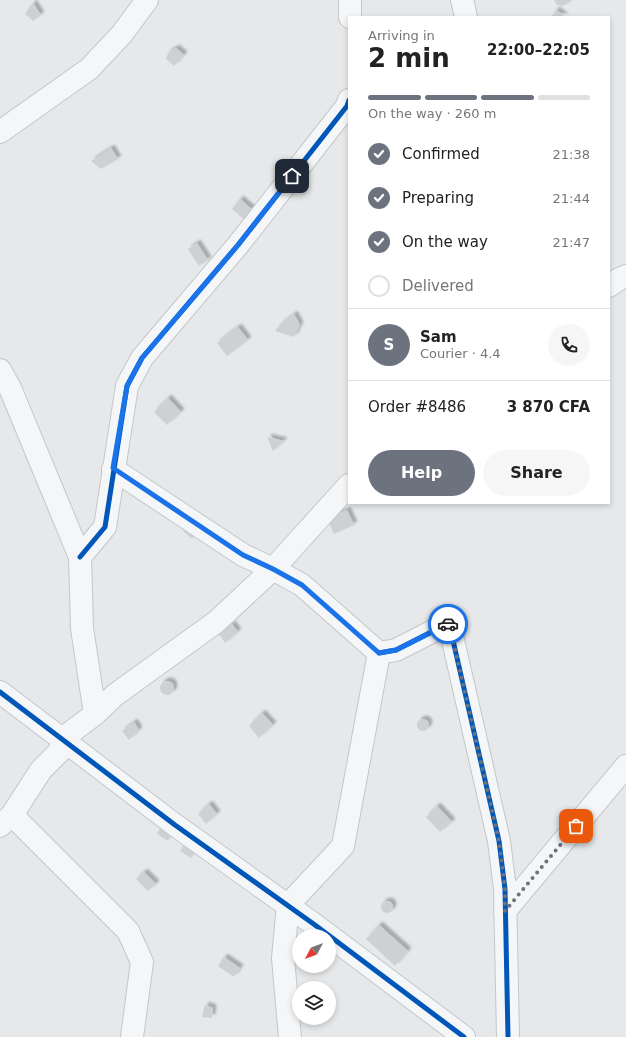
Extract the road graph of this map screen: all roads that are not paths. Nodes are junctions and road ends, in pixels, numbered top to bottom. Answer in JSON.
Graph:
{"nodes":[{"id":1,"x":147,"y":0,"type":"edge"},
{"id":2,"x":350,"y":0,"type":"edge"},
{"id":3,"x":462,"y":0,"type":"edge"},
{"id":4,"x":350,"y":16,"type":"edge"},
{"id":5,"x":466,"y":16,"type":"edge"},
{"id":6,"x":348,"y":104,"type":"edge"},
{"id":7,"x":0,"y":132,"type":"edge"},
{"id":8,"x":626,"y":276,"type":"edge"},
{"id":9,"x":610,"y":285,"type":"edge"},
{"id":10,"x":0,"y":370,"type":"edge"},
{"id":11,"x":113,"y":468,"type":"junction"},
{"id":12,"x":348,"y":486,"type":"edge"},
{"id":13,"x":80,"y":557,"type":"junction"},
{"id":14,"x":273,"y":569,"type":"junction"},
{"id":15,"x":379,"y":653,"type":"junction"},
{"id":16,"x":0,"y":692,"type":"edge"},
{"id":17,"x":95,"y":714,"type":"junction"},
{"id":18,"x":62,"y":739,"type":"junction"},
{"id":19,"x":626,"y":766,"type":"edge"},
{"id":20,"x":6,"y":821,"type":"edge"},
{"id":21,"x":288,"y":905,"type":"junction"},
{"id":22,"x":505,"y":911,"type":"junction"},
{"id":23,"x":132,"y":1037,"type":"edge"},
{"id":24,"x":290,"y":1037,"type":"edge"},
{"id":25,"x":464,"y":1037,"type":"edge"},
{"id":26,"x":508,"y":1037,"type":"edge"}],
"edges":[{"from":1,"to":7,"type":"street"},
{"from":2,"to":4,"type":"street"},
{"from":3,"to":5,"type":"street"},
{"from":6,"to":11,"type":"street"},
{"from":8,"to":9,"type":"street"},
{"from":10,"to":13,"type":"street"},
{"from":11,"to":13,"type":"street"},
{"from":11,"to":14,"type":"street"},
{"from":12,"to":14,"type":"street"},
{"from":13,"to":17,"type":"street"},
{"from":14,"to":15,"type":"street"},
{"from":14,"to":17,"type":"street"},
{"from":15,"to":21,"type":"street"},
{"from":15,"to":22,"type":"street"},
{"from":16,"to":18,"type":"street"},
{"from":17,"to":18,"type":"street"},
{"from":18,"to":20,"type":"street"},
{"from":18,"to":21,"type":"street"},
{"from":19,"to":22,"type":"street"},
{"from":20,"to":23,"type":"street"},
{"from":21,"to":24,"type":"street"},
{"from":21,"to":25,"type":"street"},
{"from":22,"to":26,"type":"street"}]}
